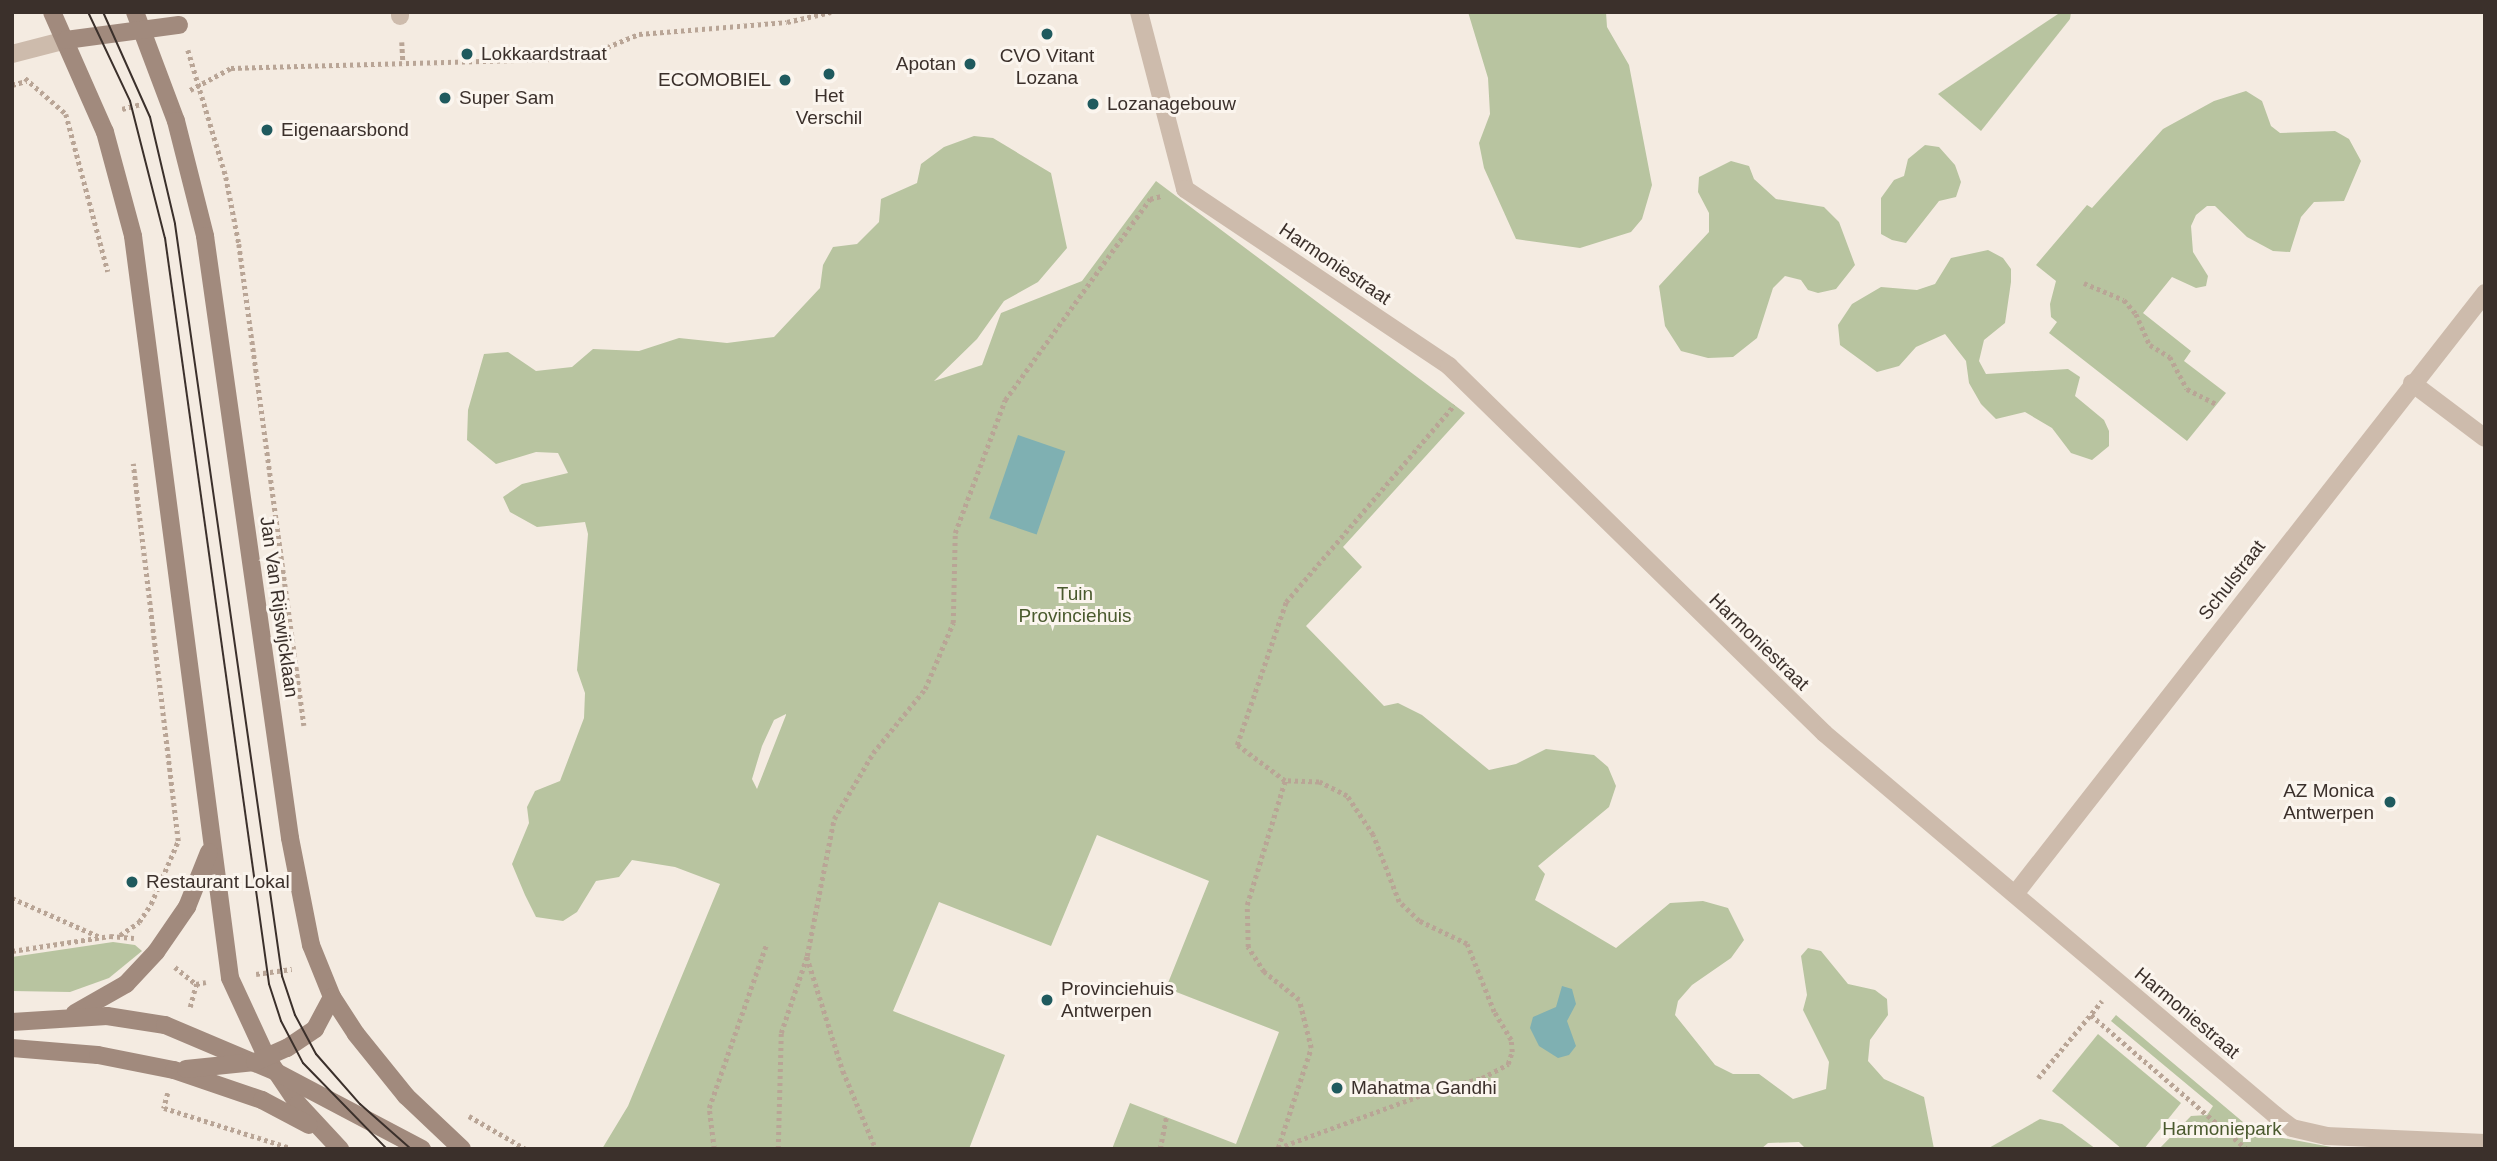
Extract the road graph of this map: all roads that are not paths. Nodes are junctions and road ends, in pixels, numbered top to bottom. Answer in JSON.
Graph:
{"nodes":[{"id":1,"x":52,"y":12,"type":"edge"},
{"id":2,"x":1139,"y":12,"type":"edge"},
{"id":3,"x":138,"y":20,"type":"edge"},
{"id":4,"x":179,"y":25,"type":"dead end"},
{"id":5,"x":66,"y":40,"type":"junction"},
{"id":6,"x":12,"y":54,"type":"edge"},
{"id":7,"x":2485,"y":293,"type":"edge"},
{"id":8,"x":2412,"y":383,"type":"junction"},
{"id":9,"x":2485,"y":438,"type":"edge"},
{"id":10,"x":212,"y":844,"type":"junction"},
{"id":11,"x":2015,"y":894,"type":"junction"},
{"id":12,"x":332,"y":997,"type":"junction"},
{"id":13,"x":69,"y":1015,"type":"junction"},
{"id":14,"x":12,"y":1022,"type":"edge"},
{"id":15,"x":12,"y":1048,"type":"edge"},
{"id":16,"x":266,"y":1064,"type":"junction"},
{"id":17,"x":174,"y":1070,"type":"junction"},
{"id":18,"x":2311,"y":1141,"type":"edge"},
{"id":19,"x":2485,"y":1143,"type":"edge"},
{"id":20,"x":337,"y":1146,"type":"edge"},
{"id":21,"x":422,"y":1149,"type":"edge"},
{"id":22,"x":462,"y":1149,"type":"edge"}],
"edges":[{"from":1,"to":5,"type":"main road"},
{"from":2,"to":11,"type":"street","name":"Harmoniestraat"},
{"from":3,"to":4,"type":"main road"},
{"from":3,"to":5,"type":"main road"},
{"from":3,"to":12,"type":"main road","name":"Jan Van Rijswijcklaan"},
{"from":5,"to":6,"type":"street"},
{"from":5,"to":10,"type":"main road"},
{"from":7,"to":8,"type":"street","name":"Schulstraat"},
{"from":8,"to":9,"type":"street"},
{"from":8,"to":11,"type":"street","name":"Schulstraat"},
{"from":10,"to":13,"type":"main road"},
{"from":10,"to":16,"type":"main road"},
{"from":11,"to":18,"type":"street","name":"Harmoniestraat"},
{"from":12,"to":16,"type":"main road"},
{"from":12,"to":22,"type":"main road","name":"Jan Van Rijswijcklaan"},
{"from":13,"to":14,"type":"main road"},
{"from":13,"to":16,"type":"main road"},
{"from":15,"to":17,"type":"main road"},
{"from":16,"to":17,"type":"main road"},
{"from":16,"to":20,"type":"main road"},
{"from":16,"to":21,"type":"main road"},
{"from":17,"to":20,"type":"main road"},
{"from":18,"to":19,"type":"street","name":"Harmoniestraat"}]}
